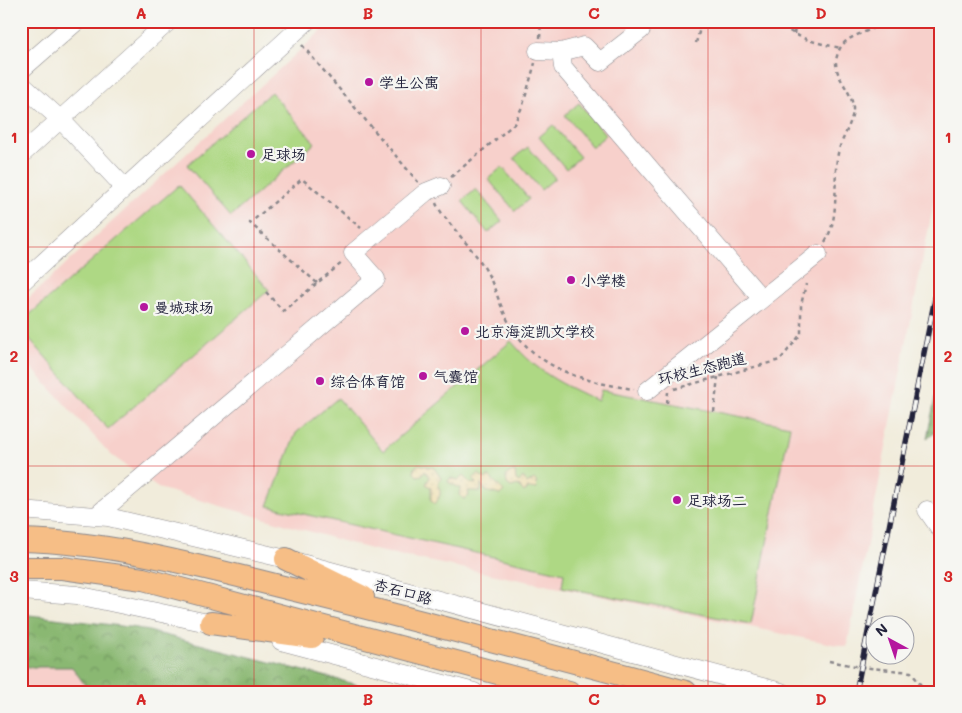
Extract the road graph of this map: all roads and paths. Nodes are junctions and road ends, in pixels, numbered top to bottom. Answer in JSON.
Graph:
{"nodes":[{"id":1,"x":76,"y":21,"type":"edge"},
{"id":2,"x":169,"y":21,"type":"edge"},
{"id":3,"x":307,"y":21,"type":"edge"},
{"id":4,"x":541,"y":21,"type":"edge"},
{"id":5,"x":644,"y":21,"type":"edge"},
{"id":6,"x":702,"y":21,"type":"edge"},
{"id":7,"x":777,"y":21,"type":"edge"},
{"id":8,"x":796,"y":21,"type":"edge"},
{"id":9,"x":872,"y":21,"type":"edge"},
{"id":10,"x":884,"y":21,"type":"edge"},
{"id":11,"x":871,"y":28,"type":"junction"},
{"id":12,"x":293,"y":34,"type":"junction"},
{"id":13,"x":794,"y":34,"type":"junction"},
{"id":14,"x":696,"y":43,"type":"dead end"},
{"id":15,"x":841,"y":48,"type":"junction"},
{"id":16,"x":538,"y":51,"type":"junction"},
{"id":17,"x":561,"y":52,"type":"junction"},
{"id":18,"x":21,"y":70,"type":"edge"},
{"id":19,"x":21,"y":84,"type":"edge"},
{"id":20,"x":61,"y":120,"type":"junction"},
{"id":21,"x":21,"y":155,"type":"edge"},
{"id":22,"x":125,"y":188,"type":"junction"},
{"id":23,"x":433,"y":189,"type":"junction"},
{"id":24,"x":372,"y":237,"type":"junction"},
{"id":25,"x":353,"y":253,"type":"junction"},
{"id":26,"x":818,"y":254,"type":"joint"},
{"id":27,"x":806,"y":282,"type":"dead end"},
{"id":28,"x":21,"y":283,"type":"edge"},
{"id":29,"x":317,"y":283,"type":"junction"},
{"id":30,"x":266,"y":292,"type":"dead end"},
{"id":31,"x":761,"y":298,"type":"junction"},
{"id":32,"x":718,"y":377,"type":"junction"},
{"id":33,"x":647,"y":391,"type":"junction"},
{"id":34,"x":668,"y":391,"type":"junction"},
{"id":35,"x":668,"y":403,"type":"dead end"},
{"id":36,"x":714,"y":412,"type":"dead end"},
{"id":37,"x":21,"y":510,"type":"edge"},
{"id":38,"x":927,"y":510,"type":"dead end"},
{"id":39,"x":96,"y":516,"type":"junction"},
{"id":40,"x":941,"y":530,"type":"edge"},
{"id":41,"x":21,"y":540,"type":"edge"},
{"id":42,"x":286,"y":559,"type":"junction"},
{"id":43,"x":21,"y":568,"type":"edge"},
{"id":44,"x":21,"y":591,"type":"edge"},
{"id":45,"x":402,"y":616,"type":"junction"},
{"id":46,"x":211,"y":623,"type":"junction"},
{"id":47,"x":414,"y":652,"type":"junction"},
{"id":48,"x":829,"y":660,"type":"dead end"},
{"id":49,"x":941,"y":682,"type":"edge"},
{"id":50,"x":474,"y":692,"type":"edge"},
{"id":51,"x":569,"y":692,"type":"edge"},
{"id":52,"x":686,"y":692,"type":"edge"},
{"id":53,"x":782,"y":692,"type":"edge"},
{"id":54,"x":926,"y":692,"type":"edge"}],
"edges":[{"from":1,"to":18,"type":"street"},
{"from":2,"to":20,"type":"street"},
{"from":3,"to":12,"type":"street"},
{"from":4,"to":16,"type":"path"},
{"from":5,"to":17,"type":"street"},
{"from":6,"to":14,"type":"path"},
{"from":7,"to":13,"type":"path"},
{"from":8,"to":13,"type":"path"},
{"from":9,"to":11,"type":"path"},
{"from":10,"to":11,"type":"path"},
{"from":11,"to":15,"type":"path"},
{"from":12,"to":22,"type":"street"},
{"from":12,"to":23,"type":"path"},
{"from":13,"to":15,"type":"path"},
{"from":15,"to":26,"type":"path"},
{"from":16,"to":17,"type":"street"},
{"from":16,"to":23,"type":"path"},
{"from":17,"to":31,"type":"street"},
{"from":19,"to":20,"type":"street"},
{"from":20,"to":21,"type":"street"},
{"from":20,"to":22,"type":"street"},
{"from":22,"to":28,"type":"street"},
{"from":23,"to":24,"type":"street"},
{"from":23,"to":33,"type":"path","name":"环校生态跑道"},
{"from":24,"to":25,"type":"street"},
{"from":24,"to":29,"type":"path"},
{"from":25,"to":29,"type":"path"},
{"from":25,"to":39,"type":"street"},
{"from":26,"to":31,"type":"street"},
{"from":27,"to":32,"type":"path","name":"环校生态跑道"},
{"from":29,"to":30,"type":"path"},
{"from":31,"to":33,"type":"street"},
{"from":32,"to":34,"type":"path","name":"环校生态跑道"},
{"from":32,"to":36,"type":"path"},
{"from":33,"to":34,"type":"path","name":"环校生态跑道"},
{"from":34,"to":35,"type":"path"},
{"from":37,"to":39,"type":"street","name":"杏石口路"},
{"from":38,"to":40,"type":"street"},
{"from":39,"to":42,"type":"street","name":"杏石口路"},
{"from":41,"to":45,"type":"main road","name":"杏石口路"},
{"from":42,"to":45,"type":"main road"},
{"from":42,"to":53,"type":"street","name":"杏石口路"},
{"from":43,"to":47,"type":"main road"},
{"from":44,"to":46,"type":"street"},
{"from":45,"to":52,"type":"main road","name":"杏石口路"},
{"from":46,"to":47,"type":"main road"},
{"from":46,"to":50,"type":"street"},
{"from":47,"to":51,"type":"main road"},
{"from":48,"to":54,"type":"path"},
{"from":49,"to":54,"type":"path"}]}
